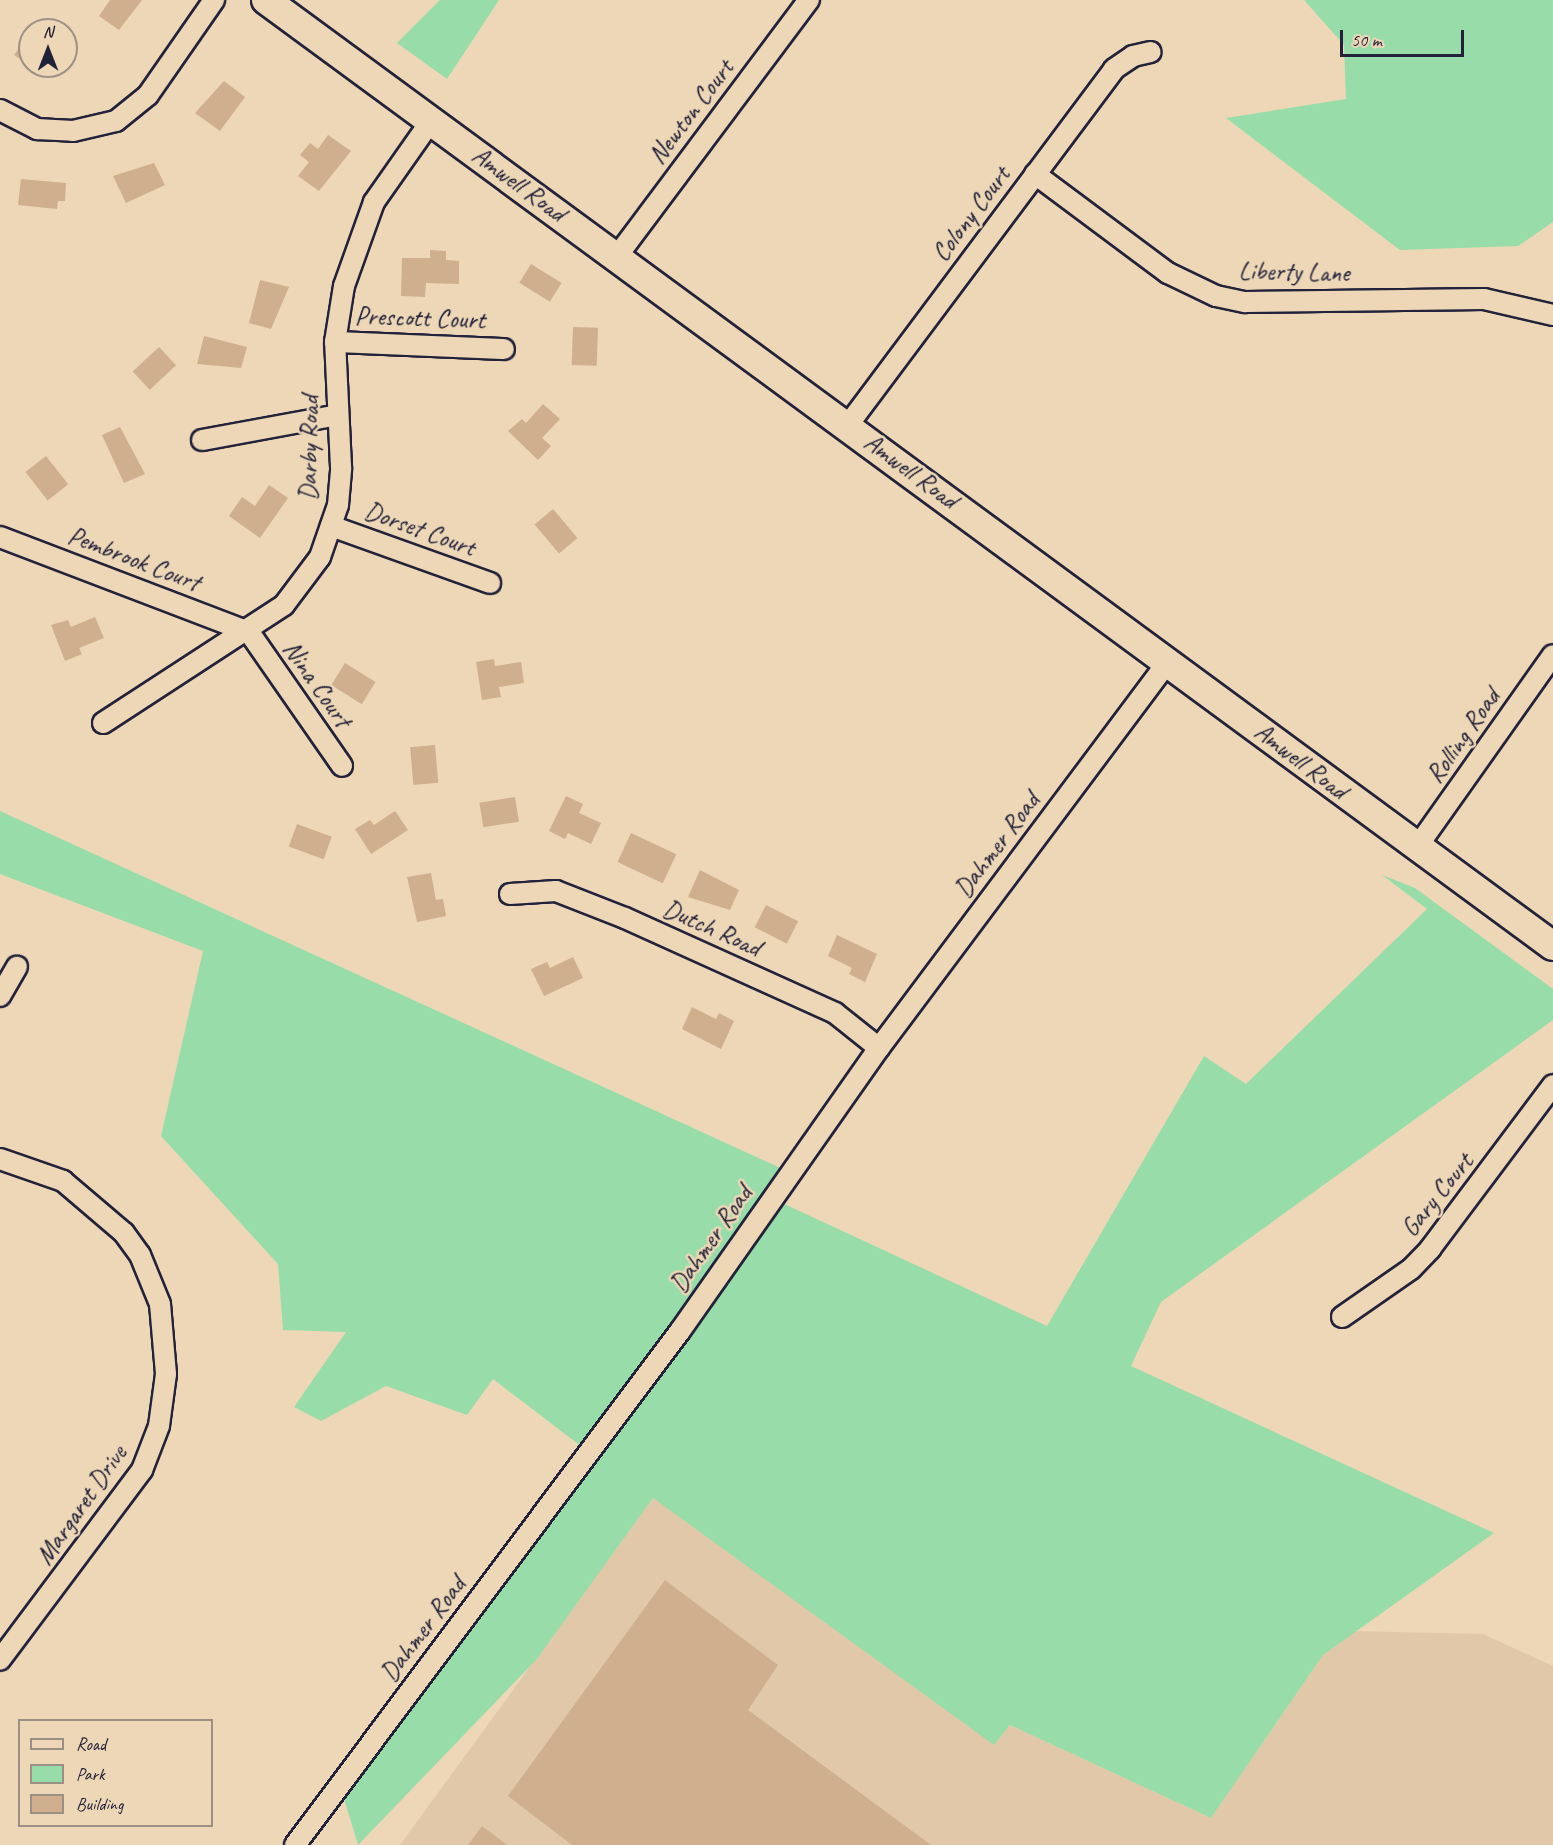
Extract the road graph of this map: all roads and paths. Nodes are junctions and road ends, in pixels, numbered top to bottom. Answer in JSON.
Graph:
{"nodes":[{"id":1,"x":214,"y":0,"type":"edge"},
{"id":2,"x":266,"y":0,"type":"edge"},
{"id":3,"x":808,"y":0,"type":"edge"},
{"id":4,"x":1151,"y":52,"type":"dead end"},
{"id":5,"x":0,"y":110,"type":"edge"},
{"id":6,"x":431,"y":121,"type":"junction"},
{"id":7,"x":1035,"y":174,"type":"junction"},
{"id":8,"x":618,"y":255,"type":"junction"},
{"id":9,"x":1553,"y":315,"type":"edge"},
{"id":10,"x":335,"y":342,"type":"junction"},
{"id":11,"x":504,"y":349,"type":"dead end"},
{"id":12,"x":338,"y":415,"type":"junction"},
{"id":13,"x":848,"y":425,"type":"junction"},
{"id":14,"x":202,"y":440,"type":"dead end"},
{"id":15,"x":331,"y":526,"type":"junction"},
{"id":16,"x":0,"y":537,"type":"edge"},
{"id":17,"x":490,"y":583,"type":"dead end"},
{"id":18,"x":249,"y":632,"type":"junction"},
{"id":19,"x":1553,"y":655,"type":"edge"},
{"id":20,"x":1168,"y":662,"type":"junction"},
{"id":21,"x":103,"y":723,"type":"dead end"},
{"id":22,"x":342,"y":766,"type":"dead end"},
{"id":23,"x":1417,"y":847,"type":"junction"},
{"id":24,"x":510,"y":894,"type":"dead end"},
{"id":25,"x":1553,"y":946,"type":"edge"},
{"id":26,"x":17,"y":966,"type":"dead end"},
{"id":27,"x":0,"y":996,"type":"edge"},
{"id":28,"x":879,"y":1048,"type":"junction"},
{"id":29,"x":1553,"y":1085,"type":"edge"},
{"id":30,"x":0,"y":1159,"type":"edge"},
{"id":31,"x":1342,"y":1317,"type":"dead end"},
{"id":32,"x":0,"y":1660,"type":"edge"},
{"id":33,"x":295,"y":1845,"type":"edge"}],
"edges":[{"from":1,"to":5,"type":"street"},
{"from":2,"to":6,"type":"main road","name":"Amwell Road"},
{"from":3,"to":8,"type":"street","name":"Newton Court"},
{"from":4,"to":7,"type":"street","name":"Colony Court"},
{"from":6,"to":8,"type":"main road","name":"Amwell Road"},
{"from":6,"to":10,"type":"street","name":"Darby Road"},
{"from":7,"to":9,"type":"street","name":"Liberty Lane"},
{"from":7,"to":13,"type":"street","name":"Colony Court"},
{"from":8,"to":13,"type":"main road","name":"Amwell Road"},
{"from":10,"to":11,"type":"street","name":"Prescott Court"},
{"from":10,"to":12,"type":"street","name":"Darby Road"},
{"from":12,"to":14,"type":"street"},
{"from":12,"to":15,"type":"street","name":"Darby Road"},
{"from":13,"to":20,"type":"main road","name":"Amwell Road"},
{"from":15,"to":17,"type":"street","name":"Dorset Court"},
{"from":15,"to":18,"type":"street","name":"Darby Road"},
{"from":16,"to":18,"type":"street","name":"Pembrook Court"},
{"from":18,"to":21,"type":"street","name":"Darby Road"},
{"from":18,"to":22,"type":"street","name":"Nina Court"},
{"from":19,"to":23,"type":"street","name":"Rolling Road"},
{"from":20,"to":23,"type":"main road","name":"Amwell Road"},
{"from":20,"to":28,"type":"street","name":"Dahmer Road"},
{"from":23,"to":25,"type":"main road","name":"Amwell Road"},
{"from":24,"to":28,"type":"street","name":"Dutch Road"},
{"from":26,"to":27,"type":"street"},
{"from":28,"to":33,"type":"street","name":"Dahmer Road"},
{"from":29,"to":31,"type":"street","name":"Gary Court"},
{"from":30,"to":32,"type":"street","name":"Margaret Drive"}]}
